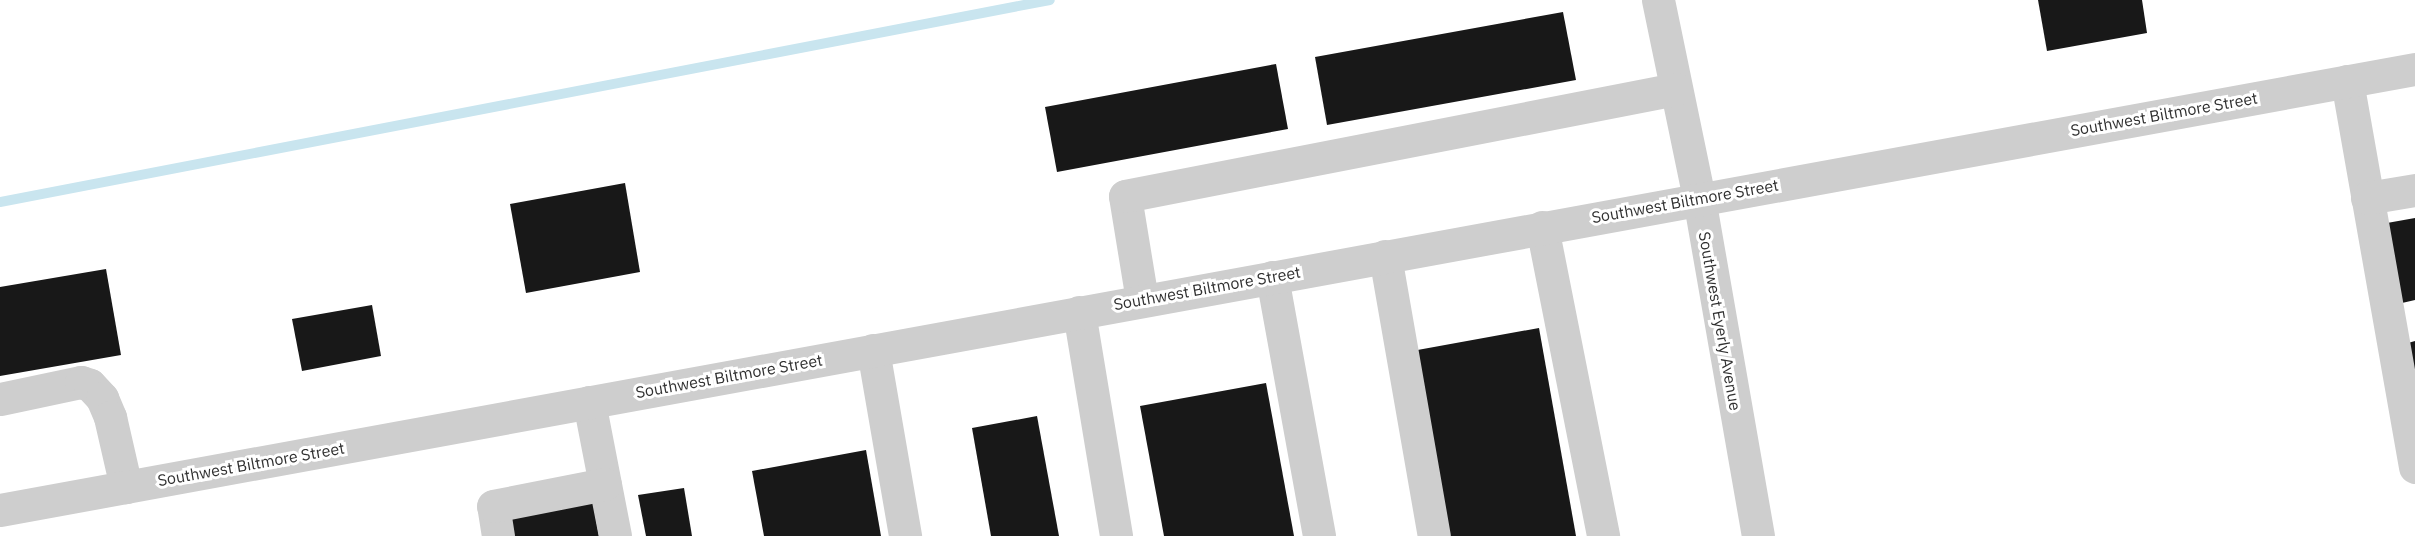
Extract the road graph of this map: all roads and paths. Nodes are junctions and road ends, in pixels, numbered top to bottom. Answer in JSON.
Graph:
{"nodes":[{"id":1,"x":1658,"y":0,"type":"edge"},
{"id":2,"x":2415,"y":69,"type":"edge"},
{"id":3,"x":2347,"y":81,"type":"junction"},
{"id":4,"x":1676,"y":88,"type":"junction"},
{"id":5,"x":2415,"y":190,"type":"edge"},
{"id":6,"x":1699,"y":198,"type":"junction"},
{"id":7,"x":2367,"y":198,"type":"junction"},
{"id":8,"x":1542,"y":227,"type":"junction"},
{"id":9,"x":1385,"y":256,"type":"junction"},
{"id":10,"x":1272,"y":277,"type":"junction"},
{"id":11,"x":1142,"y":300,"type":"junction"},
{"id":12,"x":1079,"y":312,"type":"junction"},
{"id":13,"x":873,"y":350,"type":"junction"},
{"id":14,"x":0,"y":399,"type":"edge"},
{"id":15,"x":589,"y":402,"type":"junction"},
{"id":16,"x":2415,"y":465,"type":"edge"},
{"id":17,"x":605,"y":484,"type":"junction"},
{"id":18,"x":126,"y":487,"type":"junction"},
{"id":19,"x":0,"y":510,"type":"edge"},
{"id":20,"x":498,"y":536,"type":"edge"},
{"id":21,"x":615,"y":536,"type":"edge"},
{"id":22,"x":905,"y":536,"type":"edge"},
{"id":23,"x":1116,"y":536,"type":"edge"},
{"id":24,"x":1319,"y":536,"type":"edge"},
{"id":25,"x":1434,"y":536,"type":"edge"},
{"id":26,"x":1604,"y":536,"type":"edge"},
{"id":27,"x":1758,"y":536,"type":"edge"}],
"edges":[{"from":1,"to":4,"type":"street","name":"Southwest Eyerly Avenue"},
{"from":2,"to":3,"type":"street","name":"Southwest Biltmore Street"},
{"from":3,"to":6,"type":"street","name":"Southwest Biltmore Street"},
{"from":3,"to":7,"type":"street"},
{"from":4,"to":6,"type":"street","name":"Southwest Eyerly Avenue"},
{"from":4,"to":11,"type":"street"},
{"from":5,"to":7,"type":"street"},
{"from":6,"to":8,"type":"street","name":"Southwest Biltmore Street"},
{"from":6,"to":27,"type":"street","name":"Southwest Eyerly Avenue"},
{"from":7,"to":16,"type":"street"},
{"from":8,"to":9,"type":"street","name":"Southwest Biltmore Street"},
{"from":8,"to":26,"type":"street"},
{"from":9,"to":10,"type":"street","name":"Southwest Biltmore Street"},
{"from":9,"to":25,"type":"street"},
{"from":10,"to":11,"type":"street","name":"Southwest Biltmore Street"},
{"from":10,"to":24,"type":"street"},
{"from":11,"to":12,"type":"street","name":"Southwest Biltmore Street"},
{"from":12,"to":13,"type":"street","name":"Southwest Biltmore Street"},
{"from":12,"to":23,"type":"street"},
{"from":13,"to":15,"type":"street","name":"Southwest Biltmore Street"},
{"from":13,"to":22,"type":"street"},
{"from":14,"to":18,"type":"street"},
{"from":15,"to":17,"type":"street"},
{"from":15,"to":18,"type":"street","name":"Southwest Biltmore Street"},
{"from":17,"to":20,"type":"street"},
{"from":17,"to":21,"type":"street"},
{"from":18,"to":19,"type":"street","name":"Southwest Biltmore Street"}]}
